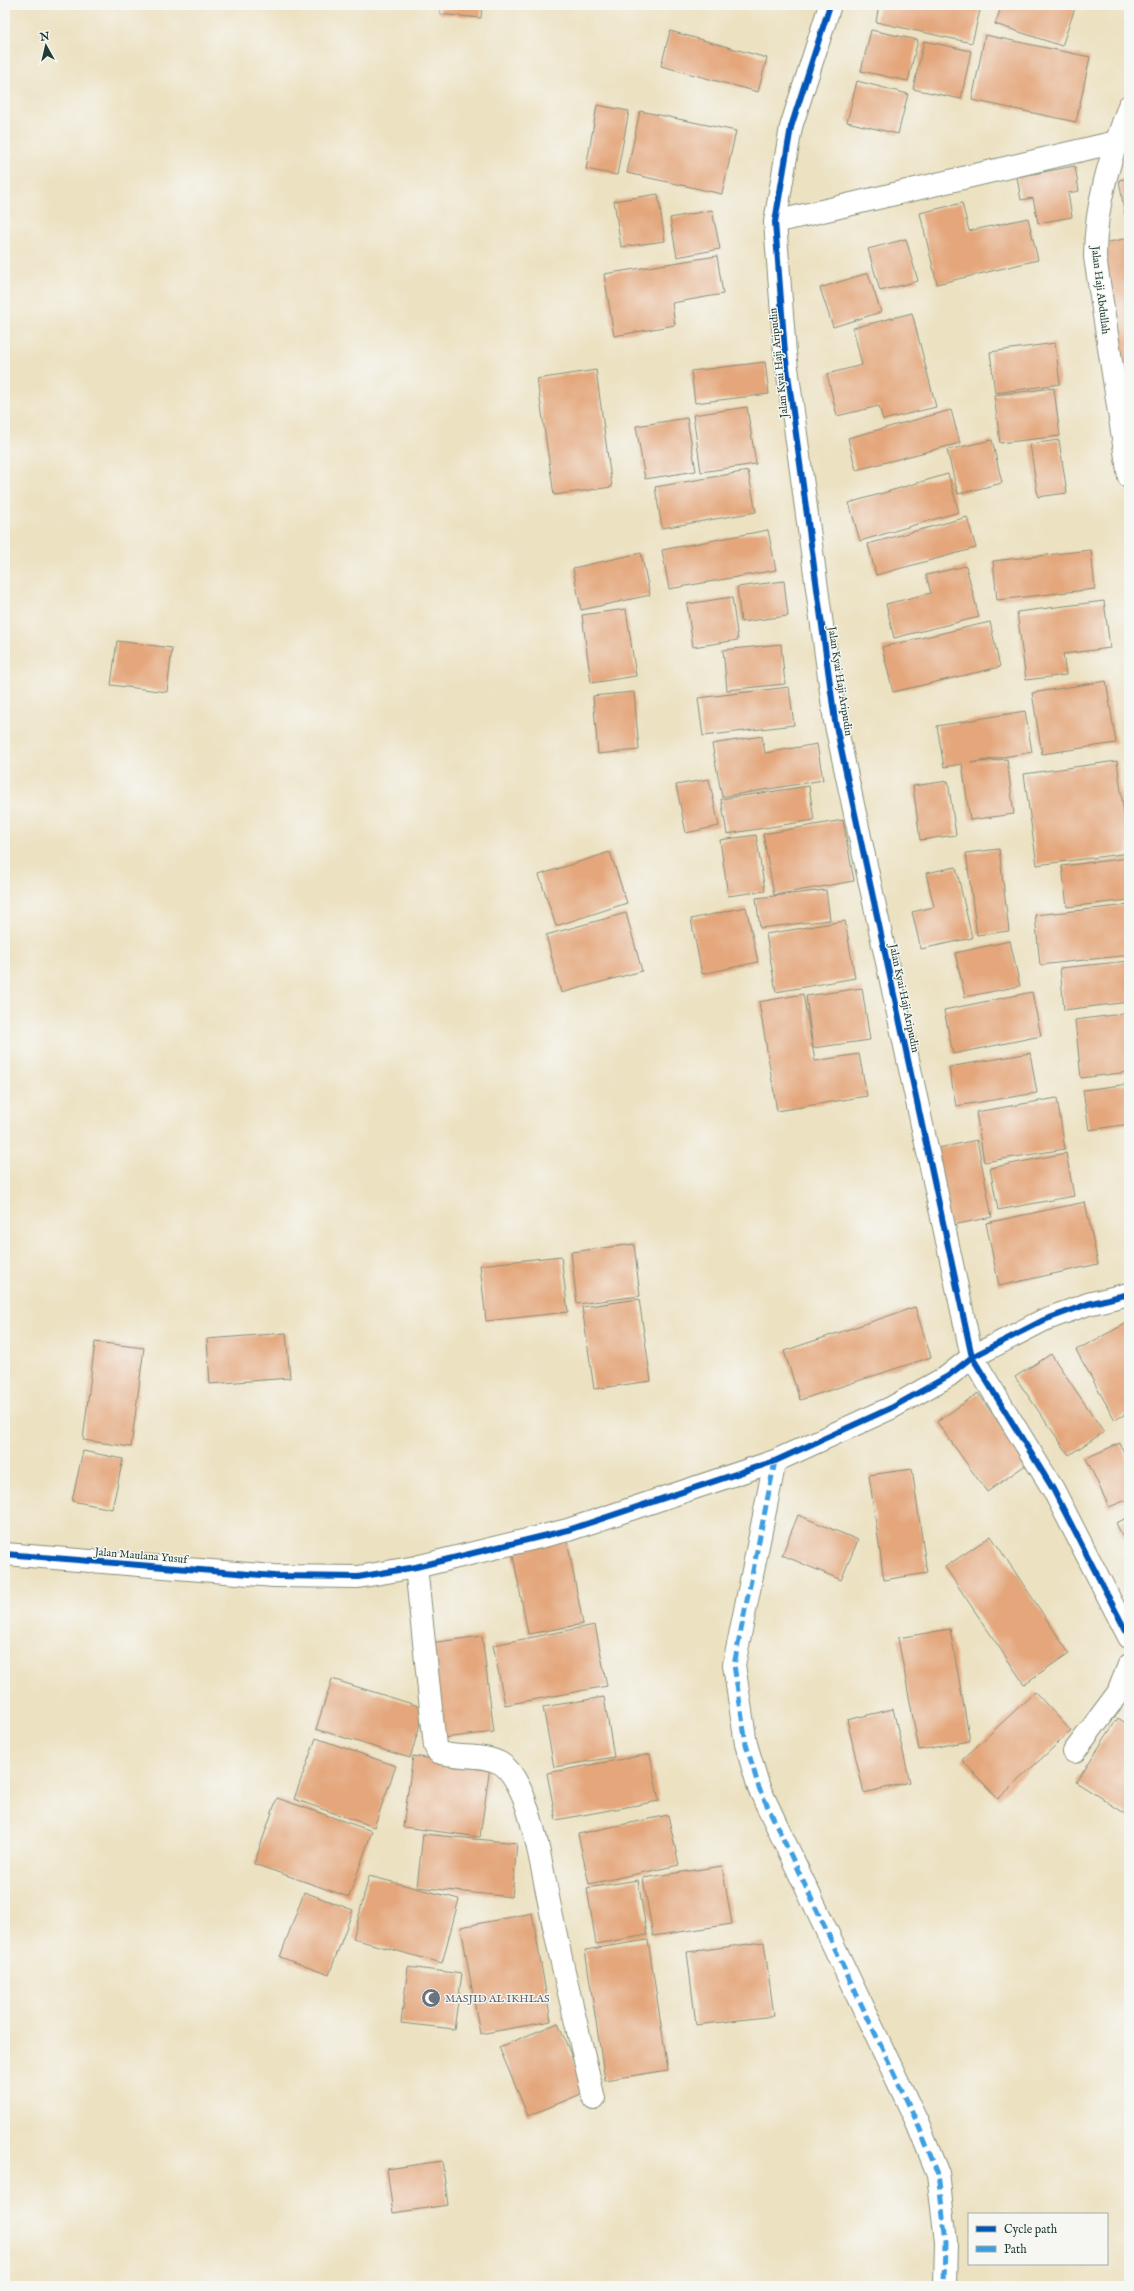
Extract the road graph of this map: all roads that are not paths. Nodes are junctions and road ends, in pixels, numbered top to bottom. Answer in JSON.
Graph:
{"nodes":[{"id":1,"x":830,"y":5,"type":"edge"},
{"id":2,"x":1129,"y":106,"type":"edge"},
{"id":3,"x":1122,"y":140,"type":"edge"},
{"id":4,"x":775,"y":222,"type":"junction"},
{"id":5,"x":1129,"y":477,"type":"edge"},
{"id":6,"x":1129,"y":1294,"type":"edge"},
{"id":7,"x":972,"y":1356,"type":"junction"},
{"id":8,"x":775,"y":1461,"type":"junction"},
{"id":9,"x":5,"y":1554,"type":"edge"},
{"id":10,"x":416,"y":1567,"type":"junction"},
{"id":11,"x":1129,"y":1637,"type":"edge"},
{"id":12,"x":1129,"y":1665,"type":"edge"},
{"id":13,"x":1074,"y":1752,"type":"dead end"},
{"id":14,"x":594,"y":2099,"type":"dead end"},
{"id":15,"x":945,"y":2286,"type":"edge"}],
"edges":[{"from":1,"to":4,"type":"street","name":"Jalan Kyai Haji Aripudin"},
{"from":2,"to":3,"type":"street","name":"Jalan Haji Abdullah"},
{"from":3,"to":4,"type":"street"},
{"from":3,"to":5,"type":"street","name":"Jalan Haji Abdullah"},
{"from":4,"to":7,"type":"street","name":"Jalan Kyai Haji Aripudin"},
{"from":6,"to":7,"type":"street","name":"Jalan Maulana Yusuf"},
{"from":7,"to":8,"type":"street","name":"Jalan Maulana Yusuf"},
{"from":7,"to":11,"type":"street","name":"Jalan Kyai Haji Aripudin"},
{"from":8,"to":10,"type":"street","name":"Jalan Maulana Yusuf"},
{"from":8,"to":15,"type":"street"},
{"from":9,"to":10,"type":"street","name":"Jalan Maulana Yusuf"},
{"from":10,"to":14,"type":"street"},
{"from":12,"to":13,"type":"street"}]}
